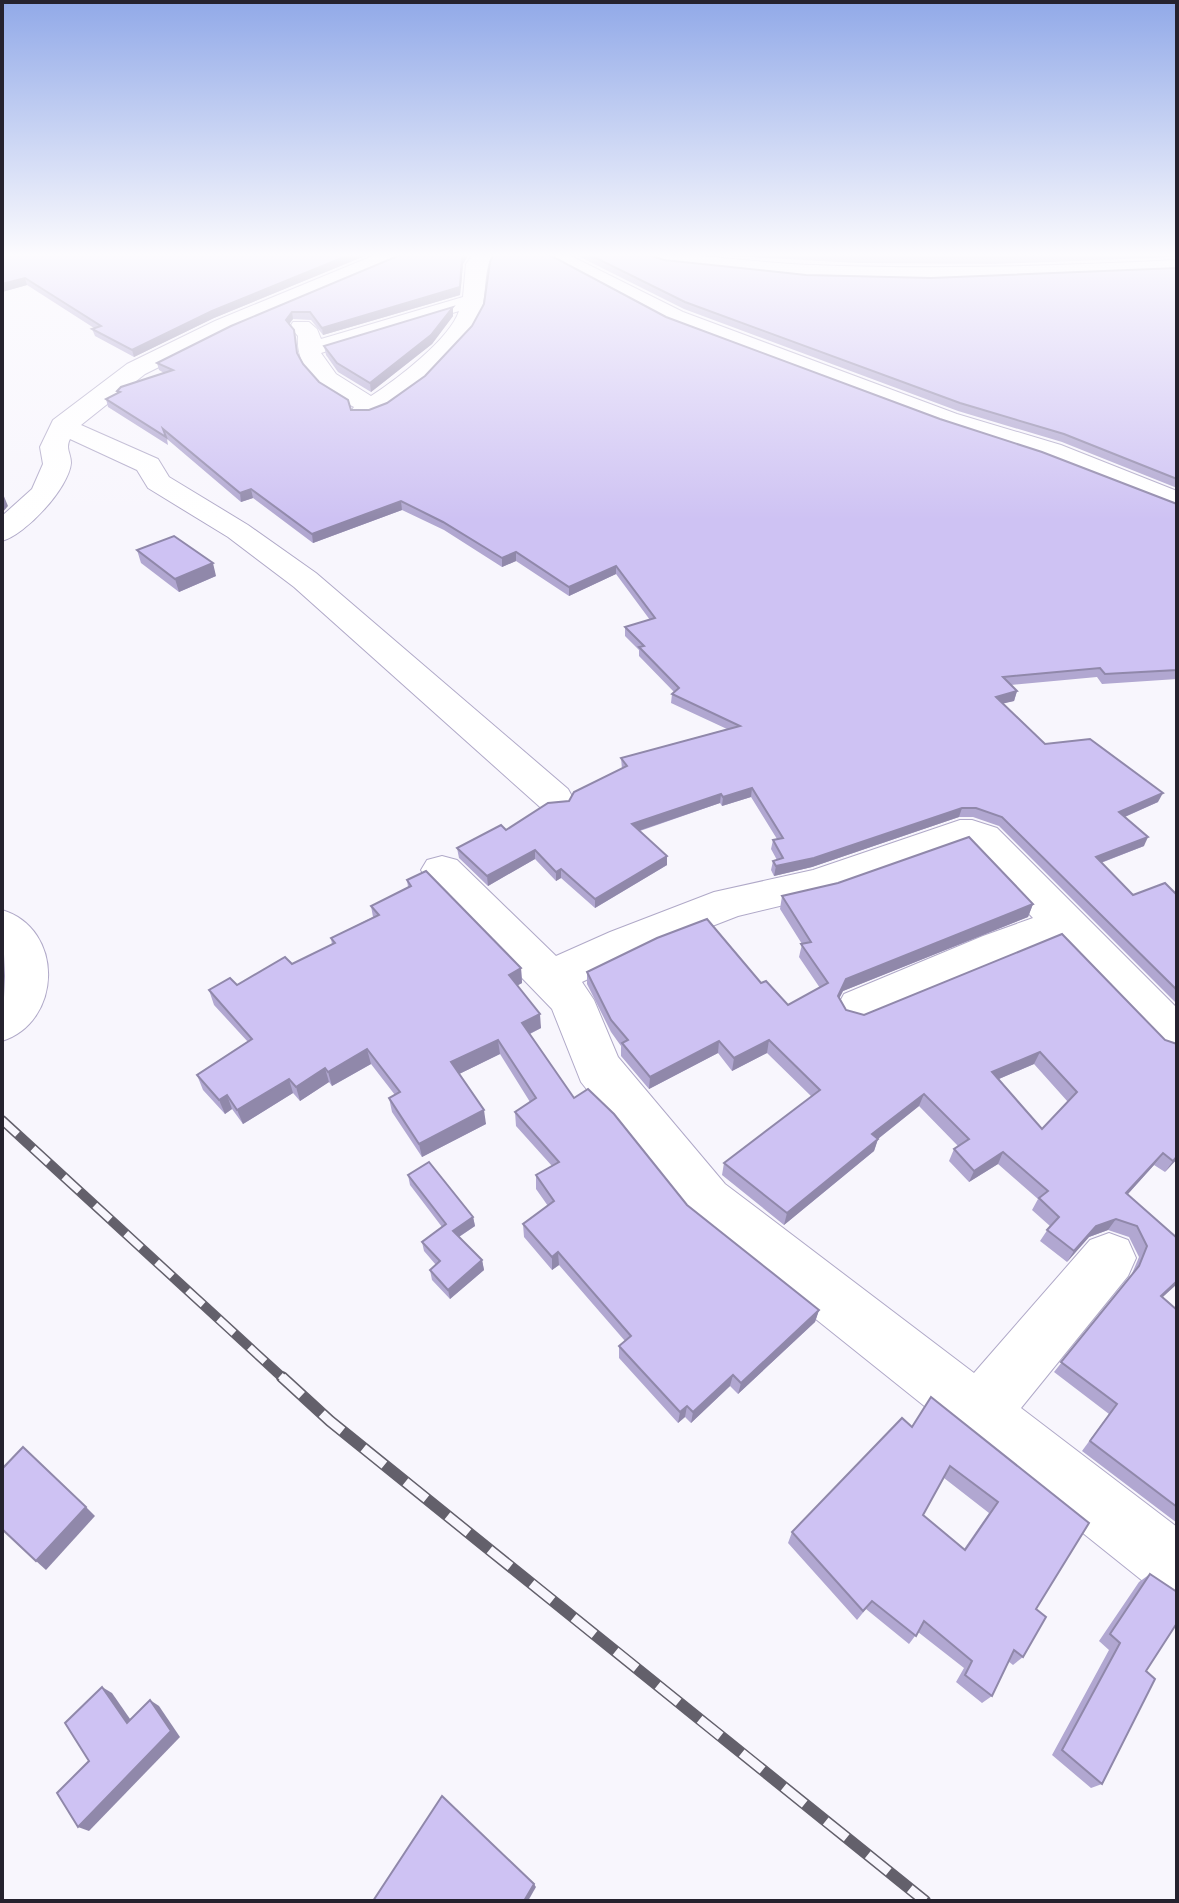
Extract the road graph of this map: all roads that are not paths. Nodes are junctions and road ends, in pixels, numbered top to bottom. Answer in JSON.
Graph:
{"nodes":[{"id":1,"x":191,"y":342,"type":"edge"},
{"id":2,"x":309,"y":342,"type":"edge"},
{"id":3,"x":334,"y":342,"type":"edge"},
{"id":4,"x":448,"y":342,"type":"edge"},
{"id":5,"x":741,"y":342,"type":"edge"},
{"id":6,"x":308,"y":350,"type":"junction"},
{"id":7,"x":62,"y":426,"type":"junction"},
{"id":8,"x":1177,"y":502,"type":"edge"},
{"id":9,"x":2,"y":532,"type":"edge"},
{"id":10,"x":554,"y":798,"type":"dead end"},
{"id":11,"x":442,"y":870,"type":"dead end"},
{"id":12,"x":1064,"y":924,"type":"junction"},
{"id":13,"x":2,"y":926,"type":"edge"},
{"id":14,"x":548,"y":979,"type":"junction"},
{"id":15,"x":860,"y":1007,"type":"dead end"},
{"id":16,"x":2,"y":1023,"type":"edge"},
{"id":17,"x":1177,"y":1037,"type":"edge"},
{"id":18,"x":1109,"y":1258,"type":"dead end"},
{"id":19,"x":980,"y":1411,"type":"junction"},
{"id":20,"x":1177,"y":1567,"type":"edge"}],
"edges":[{"from":1,"to":7,"type":"street"},
{"from":2,"to":6,"type":"street"},
{"from":3,"to":6,"type":"street"},
{"from":4,"to":6,"type":"street"},
{"from":5,"to":8,"type":"street"},
{"from":7,"to":9,"type":"street"},
{"from":7,"to":10,"type":"street"},
{"from":11,"to":14,"type":"street"},
{"from":12,"to":14,"type":"street"},
{"from":12,"to":15,"type":"street"},
{"from":12,"to":17,"type":"street"},
{"from":13,"to":16,"type":"street"},
{"from":14,"to":19,"type":"street"},
{"from":18,"to":19,"type":"street"},
{"from":19,"to":20,"type":"street"}]}
